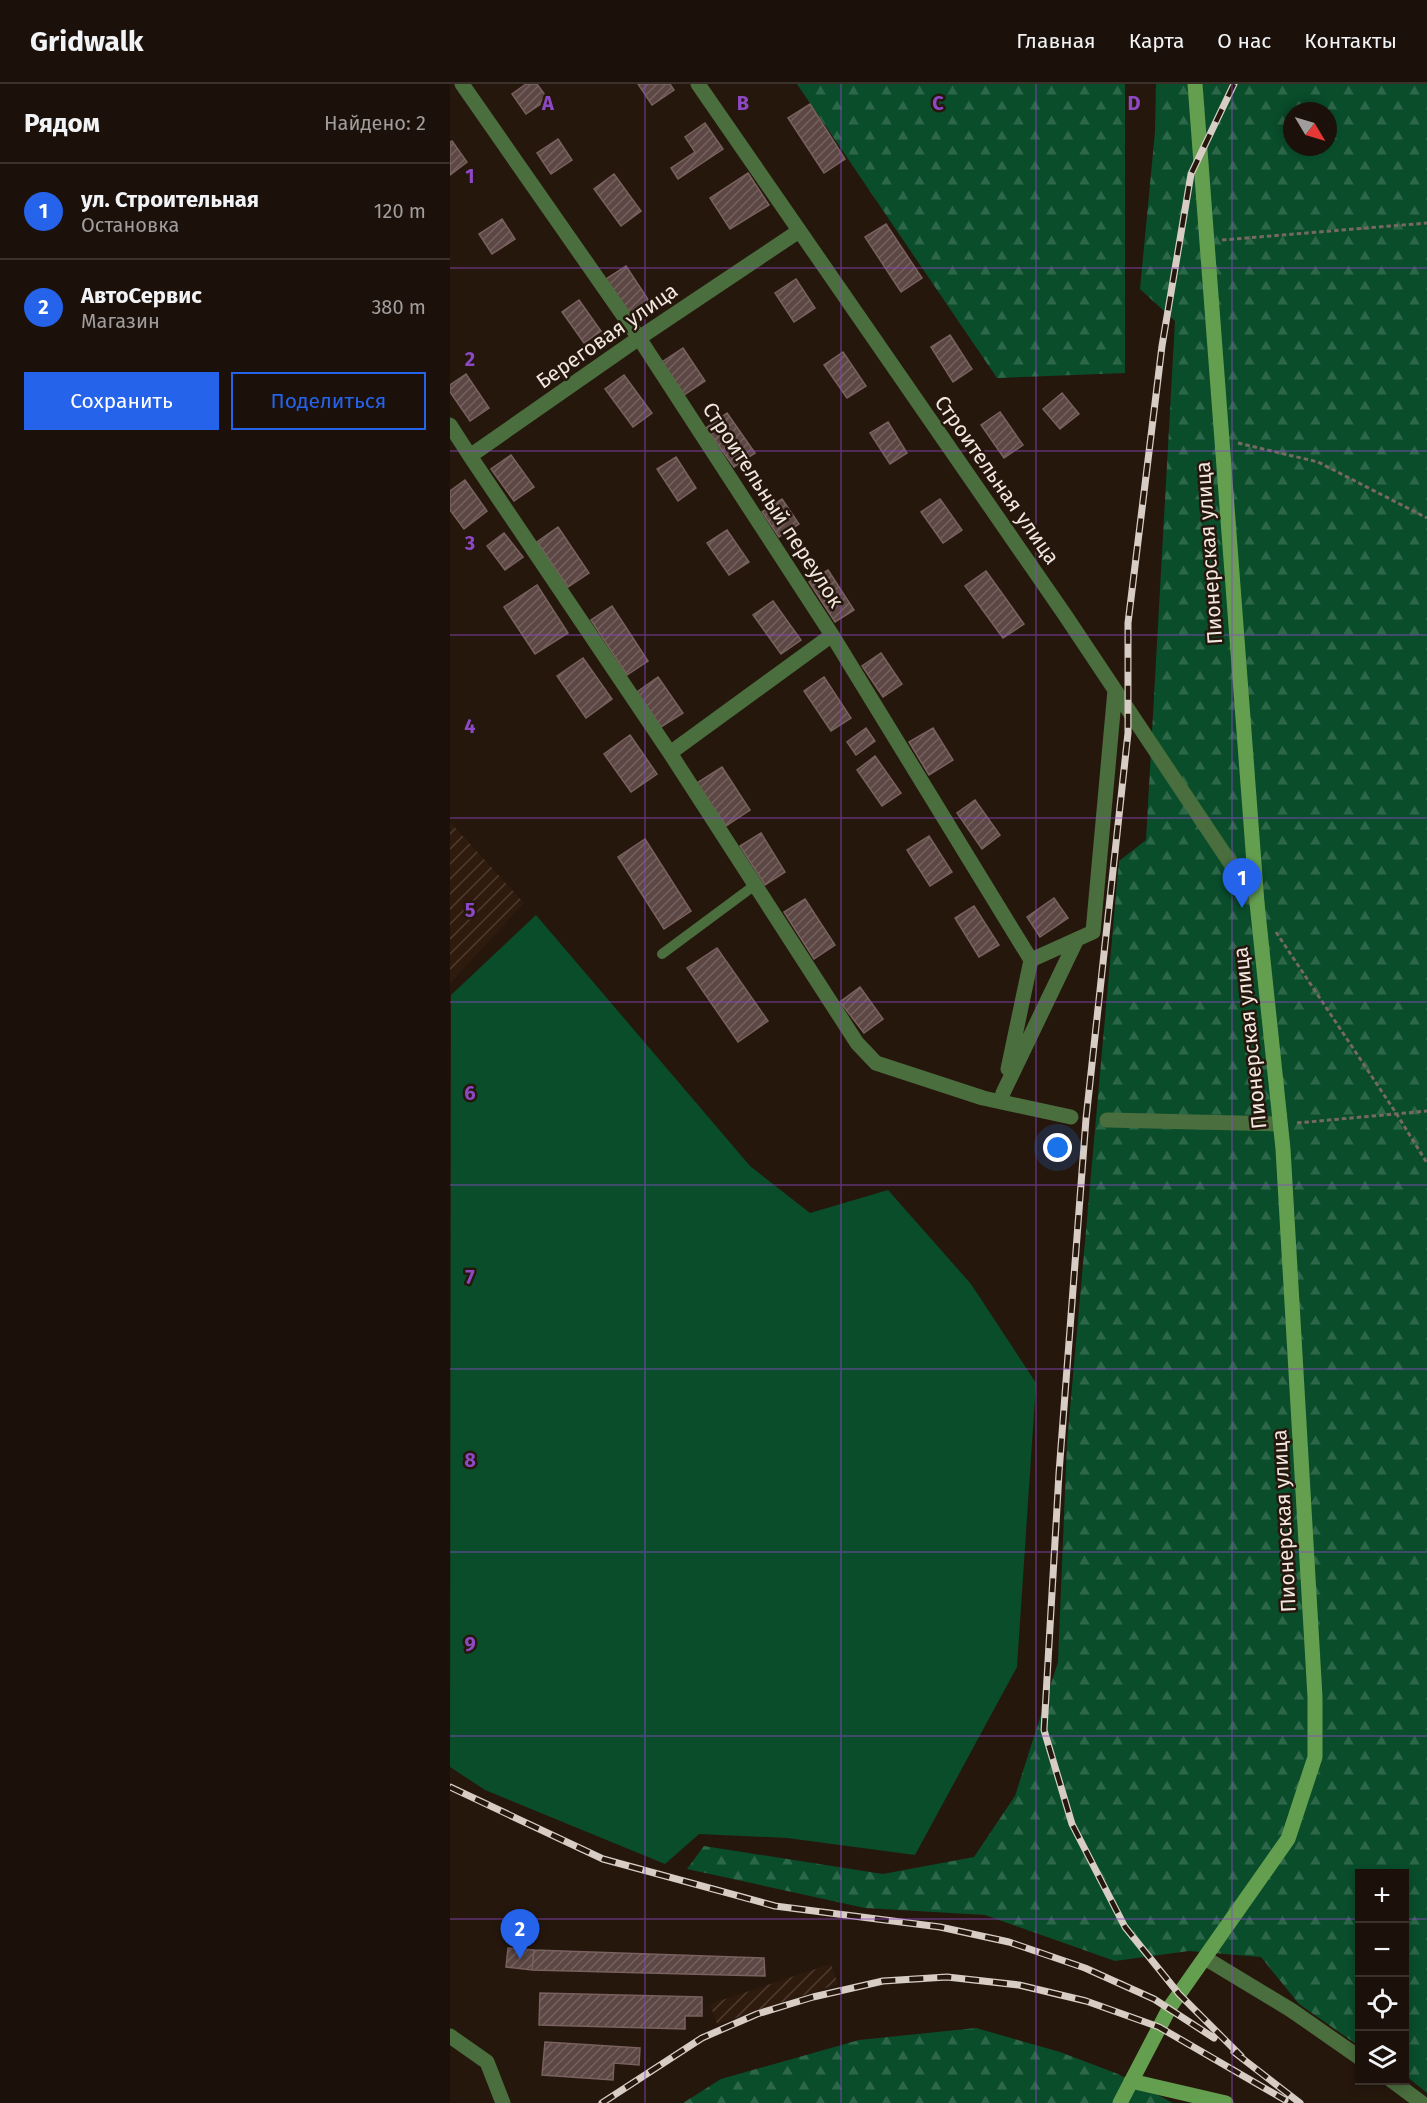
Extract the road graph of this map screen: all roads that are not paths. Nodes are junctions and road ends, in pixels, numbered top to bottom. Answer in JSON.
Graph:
{"nodes":[{"id":1,"x":462,"y":84,"type":"edge"},
{"id":2,"x":698,"y":84,"type":"edge"},
{"id":3,"x":1195,"y":84,"type":"edge"},
{"id":4,"x":799,"y":231,"type":"junction"},
{"id":5,"x":639,"y":338,"type":"junction"},
{"id":6,"x":450,"y":425,"type":"edge"},
{"id":7,"x":470,"y":456,"type":"junction"},
{"id":8,"x":832,"y":635,"type":"junction"},
{"id":9,"x":1115,"y":690,"type":"junction"},
{"id":10,"x":670,"y":753,"type":"junction"},
{"id":11,"x":755,"y":885,"type":"junction"},
{"id":12,"x":1257,"y":903,"type":"junction"},
{"id":13,"x":1077,"y":939,"type":"junction"},
{"id":14,"x":662,"y":954,"type":"dead end"},
{"id":15,"x":1031,"y":960,"type":"junction"},
{"id":16,"x":1002,"y":1097,"type":"junction"},
{"id":17,"x":1071,"y":1117,"type":"dead end"},
{"id":18,"x":1107,"y":1120,"type":"dead end"},
{"id":19,"x":1280,"y":1124,"type":"junction"},
{"id":20,"x":1205,"y":1958,"type":"junction"},
{"id":21,"x":450,"y":2036,"type":"edge"},
{"id":22,"x":1355,"y":2055,"type":"edge"},
{"id":23,"x":1131,"y":2081,"type":"junction"},
{"id":24,"x":1398,"y":2085,"type":"edge"},
{"id":25,"x":503,"y":2103,"type":"edge"},
{"id":26,"x":1120,"y":2103,"type":"edge"},
{"id":27,"x":1226,"y":2103,"type":"edge"},
{"id":28,"x":1422,"y":2103,"type":"edge"}],
"edges":[{"from":1,"to":5,"type":"street","name":"Строительный переулок"},
{"from":2,"to":4,"type":"street","name":"Строительная улица"},
{"from":3,"to":12,"type":"street","name":"Пионерская улица"},
{"from":4,"to":5,"type":"street","name":"Береговая улица"},
{"from":4,"to":9,"type":"street","name":"Строительная улица"},
{"from":5,"to":7,"type":"street","name":"Береговая улица"},
{"from":5,"to":8,"type":"street","name":"Строительный переулок"},
{"from":6,"to":7,"type":"street"},
{"from":7,"to":10,"type":"street"},
{"from":8,"to":10,"type":"street"},
{"from":8,"to":15,"type":"street","name":"Строительный переулок"},
{"from":9,"to":12,"type":"street","name":"Строительная улица"},
{"from":9,"to":13,"type":"street"},
{"from":10,"to":11,"type":"street"},
{"from":11,"to":14,"type":"lane"},
{"from":11,"to":16,"type":"street"},
{"from":12,"to":19,"type":"street","name":"Пионерская улица"},
{"from":13,"to":15,"type":"street"},
{"from":13,"to":16,"type":"street"},
{"from":15,"to":16,"type":"street"},
{"from":16,"to":17,"type":"street"},
{"from":18,"to":19,"type":"street"},
{"from":19,"to":20,"type":"street","name":"Пионерская улица"},
{"from":20,"to":22,"type":"street"},
{"from":20,"to":23,"type":"street","name":"Пионерская улица"},
{"from":21,"to":25,"type":"street"},
{"from":23,"to":26,"type":"street","name":"Пионерская улица"},
{"from":23,"to":27,"type":"street"},
{"from":24,"to":28,"type":"street"}]}
